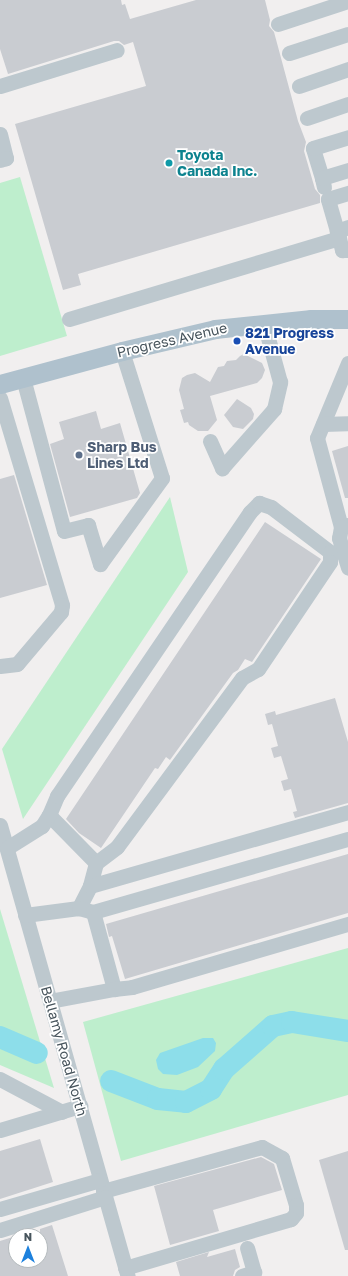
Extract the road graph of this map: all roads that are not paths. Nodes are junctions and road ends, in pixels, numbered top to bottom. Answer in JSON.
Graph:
{"nodes":[{"id":1,"x":348,"y":1,"type":"edge"},
{"id":2,"x":278,"y":24,"type":"dead end"},
{"id":3,"x":348,"y":34,"type":"edge"},
{"id":4,"x":117,"y":50,"type":"dead end"},
{"id":5,"x":289,"y":53,"type":"dead end"},
{"id":6,"x":348,"y":69,"type":"edge"},
{"id":7,"x":0,"y":74,"type":"edge"},
{"id":8,"x":0,"y":85,"type":"edge"},
{"id":9,"x":299,"y":86,"type":"dead end"},
{"id":10,"x":348,"y":104,"type":"edge"},
{"id":11,"x":307,"y":118,"type":"dead end"},
{"id":12,"x":0,"y":134,"type":"edge"},
{"id":13,"x":348,"y":137,"type":"edge"},
{"id":14,"x":0,"y":160,"type":"edge"},
{"id":15,"x":348,"y":170,"type":"edge"},
{"id":16,"x":322,"y":178,"type":"junction"},
{"id":17,"x":348,"y":193,"type":"edge"},
{"id":18,"x":328,"y":200,"type":"junction"},
{"id":19,"x":343,"y":237,"type":"edge"},
{"id":20,"x":69,"y":319,"type":"dead end"},
{"id":21,"x":348,"y":319,"type":"edge"},
{"id":22,"x":264,"y":323,"type":"junction"},
{"id":23,"x":122,"y":351,"type":"junction"},
{"id":24,"x":348,"y":363,"type":"edge"},
{"id":25,"x":23,"y":378,"type":"junction"},
{"id":26,"x":0,"y":384,"type":"edge"},
{"id":27,"x":0,"y":398,"type":"edge"},
{"id":28,"x":348,"y":423,"type":"edge"},
{"id":29,"x":323,"y":424,"type":"junction"},
{"id":30,"x":210,"y":441,"type":"dead end"},
{"id":31,"x":344,"y":526,"type":"edge"},
{"id":32,"x":348,"y":568,"type":"edge"},
{"id":33,"x":0,"y":666,"type":"edge"},
{"id":34,"x":348,"y":812,"type":"edge"},
{"id":35,"x":49,"y":815,"type":"junction"},
{"id":36,"x":0,"y":825,"type":"edge"},
{"id":37,"x":348,"y":839,"type":"edge"},
{"id":38,"x":7,"y":848,"type":"junction"},
{"id":39,"x":96,"y":863,"type":"junction"},
{"id":40,"x":90,"y":886,"type":"junction"},
{"id":41,"x":86,"y":910,"type":"junction"},
{"id":42,"x":25,"y":914,"type":"junction"},
{"id":43,"x":348,"y":924,"type":"edge"},
{"id":44,"x":114,"y":989,"type":"junction"},
{"id":45,"x":50,"y":1001,"type":"junction"},
{"id":46,"x":0,"y":1079,"type":"edge"},
{"id":47,"x":80,"y":1106,"type":"junction"},
{"id":48,"x":62,"y":1112,"type":"junction"},
{"id":49,"x":0,"y":1130,"type":"edge"},
{"id":50,"x":103,"y":1190,"type":"junction"},
{"id":51,"x":0,"y":1209,"type":"edge"},
{"id":52,"x":0,"y":1230,"type":"edge"},
{"id":53,"x":247,"y":1248,"type":"dead end"},
{"id":54,"x":127,"y":1272,"type":"edge"},
{"id":55,"x":242,"y":1276,"type":"edge"}],
"edges":[{"from":1,"to":2,"type":"street"},
{"from":3,"to":5,"type":"street"},
{"from":4,"to":8,"type":"street"},
{"from":6,"to":9,"type":"street"},
{"from":7,"to":8,"type":"street"},
{"from":10,"to":11,"type":"street"},
{"from":12,"to":14,"type":"street"},
{"from":13,"to":16,"type":"street"},
{"from":15,"to":16,"type":"street"},
{"from":16,"to":18,"type":"street"},
{"from":17,"to":18,"type":"street"},
{"from":18,"to":19,"type":"street"},
{"from":19,"to":20,"type":"street"},
{"from":21,"to":22,"type":"main road","name":"Progress Avenue"},
{"from":22,"to":23,"type":"main road","name":"Progress Avenue"},
{"from":22,"to":30,"type":"street"},
{"from":23,"to":25,"type":"main road","name":"Progress Avenue"},
{"from":23,"to":25,"type":"street"},
{"from":24,"to":29,"type":"street"},
{"from":25,"to":26,"type":"main road","name":"Progress Avenue"},
{"from":27,"to":33,"type":"street"},
{"from":28,"to":29,"type":"street"},
{"from":29,"to":31,"type":"street"},
{"from":31,"to":32,"type":"street"},
{"from":34,"to":40,"type":"street"},
{"from":35,"to":38,"type":"street"},
{"from":35,"to":39,"type":"street"},
{"from":35,"to":39,"type":"street"},
{"from":36,"to":38,"type":"street","name":"Bellamy Road North"},
{"from":37,"to":41,"type":"street"},
{"from":38,"to":42,"type":"street","name":"Bellamy Road North"},
{"from":39,"to":40,"type":"street"},
{"from":40,"to":41,"type":"street"},
{"from":41,"to":42,"type":"street"},
{"from":41,"to":44,"type":"street"},
{"from":42,"to":45,"type":"street","name":"Bellamy Road North"},
{"from":43,"to":44,"type":"street"},
{"from":44,"to":45,"type":"street"},
{"from":45,"to":47,"type":"street","name":"Bellamy Road North"},
{"from":46,"to":48,"type":"street"},
{"from":47,"to":48,"type":"street"},
{"from":47,"to":50,"type":"street","name":"Bellamy Road North"},
{"from":48,"to":49,"type":"street"},
{"from":50,"to":51,"type":"street"},
{"from":50,"to":52,"type":"street"},
{"from":50,"to":54,"type":"street","name":"Bellamy Road North"},
{"from":50,"to":54,"type":"street"},
{"from":53,"to":55,"type":"street"}]}
